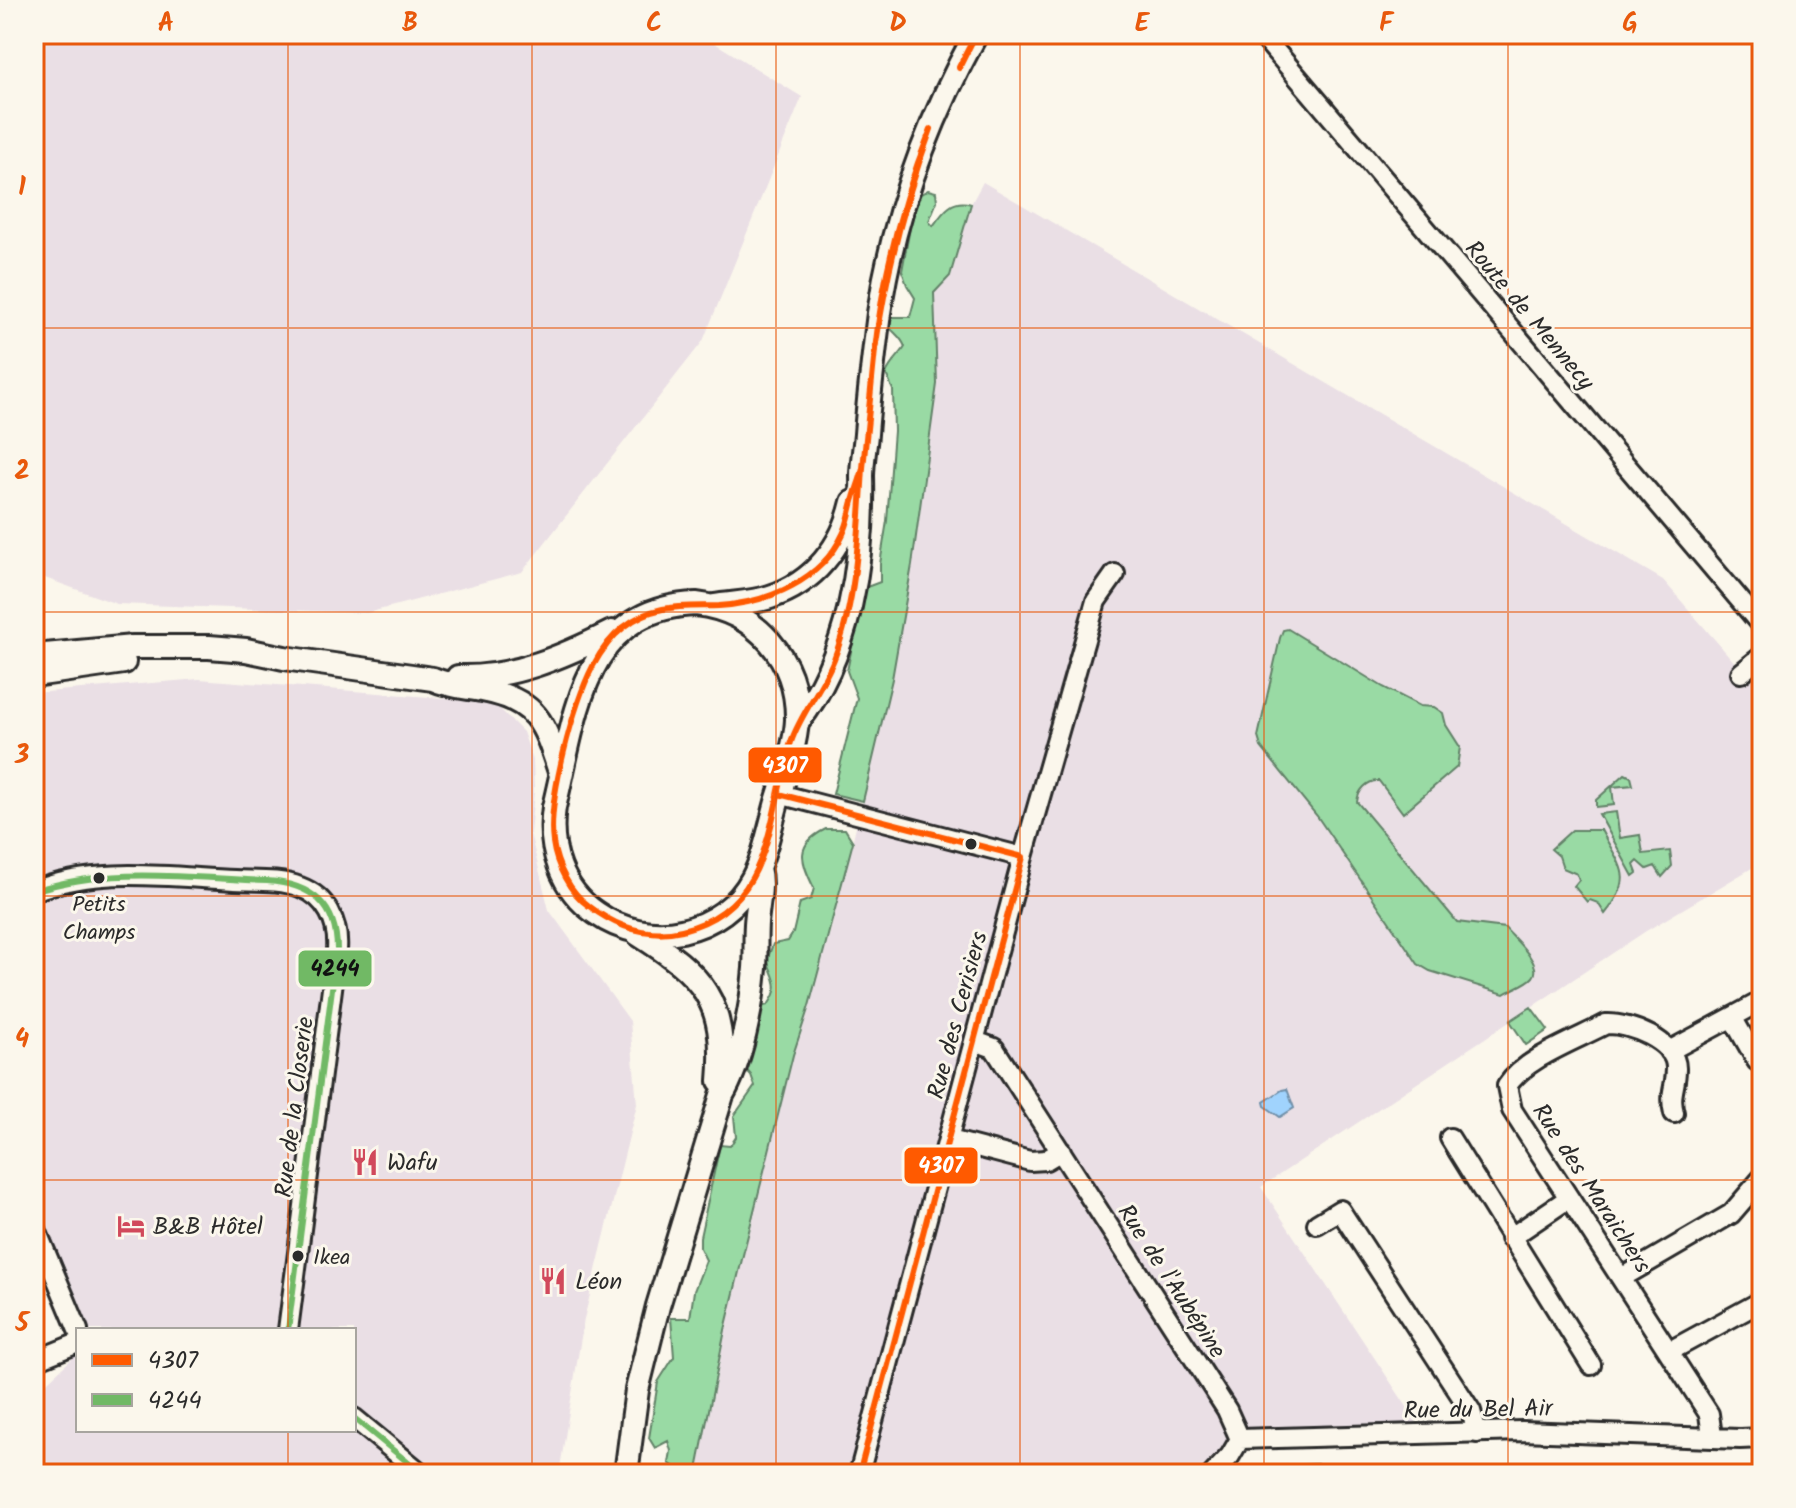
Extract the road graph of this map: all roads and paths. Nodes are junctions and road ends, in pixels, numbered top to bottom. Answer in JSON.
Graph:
{"nodes":[{"id":1,"x":976,"y":34,"type":"edge"},
{"id":2,"x":1261,"y":34,"type":"edge"},
{"id":3,"x":862,"y":476,"type":"junction"},
{"id":4,"x":1115,"y":574,"type":"dead end"},
{"id":5,"x":712,"y":606,"type":"junction"},
{"id":6,"x":624,"y":626,"type":"junction"},
{"id":7,"x":1762,"y":626,"type":"edge"},
{"id":8,"x":34,"y":656,"type":"edge"},
{"id":9,"x":1762,"y":656,"type":"edge"},
{"id":10,"x":284,"y":658,"type":"junction"},
{"id":11,"x":1741,"y":673,"type":"dead end"},
{"id":12,"x":34,"y":675,"type":"edge"},
{"id":13,"x":433,"y":679,"type":"junction"},
{"id":14,"x":797,"y":723,"type":"junction"},
{"id":15,"x":561,"y":776,"type":"junction"},
{"id":16,"x":779,"y":794,"type":"junction"},
{"id":17,"x":1023,"y":857,"type":"junction"},
{"id":18,"x":758,"y":867,"type":"junction"},
{"id":19,"x":34,"y":891,"type":"edge"},
{"id":20,"x":634,"y":932,"type":"junction"},
{"id":21,"x":1762,"y":1001,"type":"edge"},
{"id":22,"x":1732,"y":1017,"type":"junction"},
{"id":23,"x":975,"y":1041,"type":"junction"},
{"id":24,"x":1669,"y":1051,"type":"junction"},
{"id":25,"x":1757,"y":1061,"type":"dead end"},
{"id":26,"x":722,"y":1095,"type":"junction"},
{"id":27,"x":1674,"y":1113,"type":"dead end"},
{"id":28,"x":1450,"y":1138,"type":"dead end"},
{"id":29,"x":950,"y":1140,"type":"junction"},
{"id":30,"x":1061,"y":1151,"type":"junction"},
{"id":31,"x":1762,"y":1178,"type":"edge"},
{"id":32,"x":1569,"y":1198,"type":"junction"},
{"id":33,"x":1317,"y":1224,"type":"dead end"},
{"id":34,"x":34,"y":1225,"type":"edge"},
{"id":35,"x":1510,"y":1238,"type":"junction"},
{"id":36,"x":1621,"y":1278,"type":"junction"},
{"id":37,"x":1762,"y":1301,"type":"edge"},
{"id":38,"x":77,"y":1328,"type":"edge"},
{"id":39,"x":288,"y":1328,"type":"edge"},
{"id":40,"x":76,"y":1344,"type":"edge"},
{"id":41,"x":1670,"y":1351,"type":"junction"},
{"id":42,"x":34,"y":1361,"type":"edge"},
{"id":43,"x":1591,"y":1365,"type":"dead end"},
{"id":44,"x":356,"y":1420,"type":"edge"},
{"id":45,"x":1477,"y":1433,"type":"junction"},
{"id":46,"x":1712,"y":1436,"type":"junction"},
{"id":47,"x":1762,"y":1438,"type":"edge"},
{"id":48,"x":1240,"y":1439,"type":"junction"},
{"id":49,"x":422,"y":1474,"type":"edge"},
{"id":50,"x":626,"y":1474,"type":"edge"},
{"id":51,"x":859,"y":1474,"type":"edge"},
{"id":52,"x":1213,"y":1474,"type":"edge"}],
"edges":[{"from":1,"to":3,"type":"main road"},
{"from":2,"to":7,"type":"street","name":"Route de Mennecy"},
{"from":3,"to":5,"type":"main road"},
{"from":3,"to":14,"type":"main road"},
{"from":4,"to":17,"type":"street","name":"Rue des Cerisiers"},
{"from":5,"to":6,"type":"main road"},
{"from":5,"to":14,"type":"main road"},
{"from":6,"to":13,"type":"main road"},
{"from":6,"to":15,"type":"main road"},
{"from":8,"to":10,"type":"main road"},
{"from":9,"to":11,"type":"street"},
{"from":10,"to":12,"type":"main road"},
{"from":10,"to":13,"type":"main road"},
{"from":13,"to":15,"type":"main road"},
{"from":14,"to":16,"type":"main road"},
{"from":15,"to":20,"type":"main road"},
{"from":16,"to":17,"type":"street"},
{"from":16,"to":18,"type":"main road"},
{"from":17,"to":23,"type":"street","name":"Rue des Cerisiers"},
{"from":18,"to":20,"type":"main road"},
{"from":18,"to":26,"type":"main road"},
{"from":19,"to":39,"type":"street","name":"Rue de la Closerie"},
{"from":20,"to":26,"type":"main road"},
{"from":21,"to":22,"type":"street"},
{"from":22,"to":24,"type":"street"},
{"from":22,"to":25,"type":"street"},
{"from":23,"to":29,"type":"street","name":"Rue des Cerisiers"},
{"from":23,"to":30,"type":"street","name":"Rue de l'Aubépine"},
{"from":24,"to":27,"type":"street"},
{"from":24,"to":32,"type":"street","name":"Rue des Maraichers"},
{"from":26,"to":50,"type":"main road"},
{"from":28,"to":35,"type":"street"},
{"from":29,"to":30,"type":"street"},
{"from":29,"to":51,"type":"street","name":"Rue des Cerisiers"},
{"from":30,"to":48,"type":"street","name":"Rue de l'Aubépine"},
{"from":31,"to":36,"type":"street"},
{"from":32,"to":35,"type":"street"},
{"from":32,"to":36,"type":"street","name":"Rue des Maraichers"},
{"from":33,"to":45,"type":"street"},
{"from":34,"to":38,"type":"street"},
{"from":35,"to":43,"type":"street"},
{"from":36,"to":41,"type":"street","name":"Rue des Maraichers"},
{"from":37,"to":41,"type":"street"},
{"from":40,"to":42,"type":"street"},
{"from":41,"to":46,"type":"street","name":"Rue des Maraichers"},
{"from":44,"to":49,"type":"street"},
{"from":45,"to":46,"type":"street","name":"Rue du Bel Air"},
{"from":45,"to":48,"type":"street","name":"Rue du Bel Air"},
{"from":46,"to":47,"type":"street","name":"Rue du Bel Air"},
{"from":48,"to":52,"type":"street"}]}
